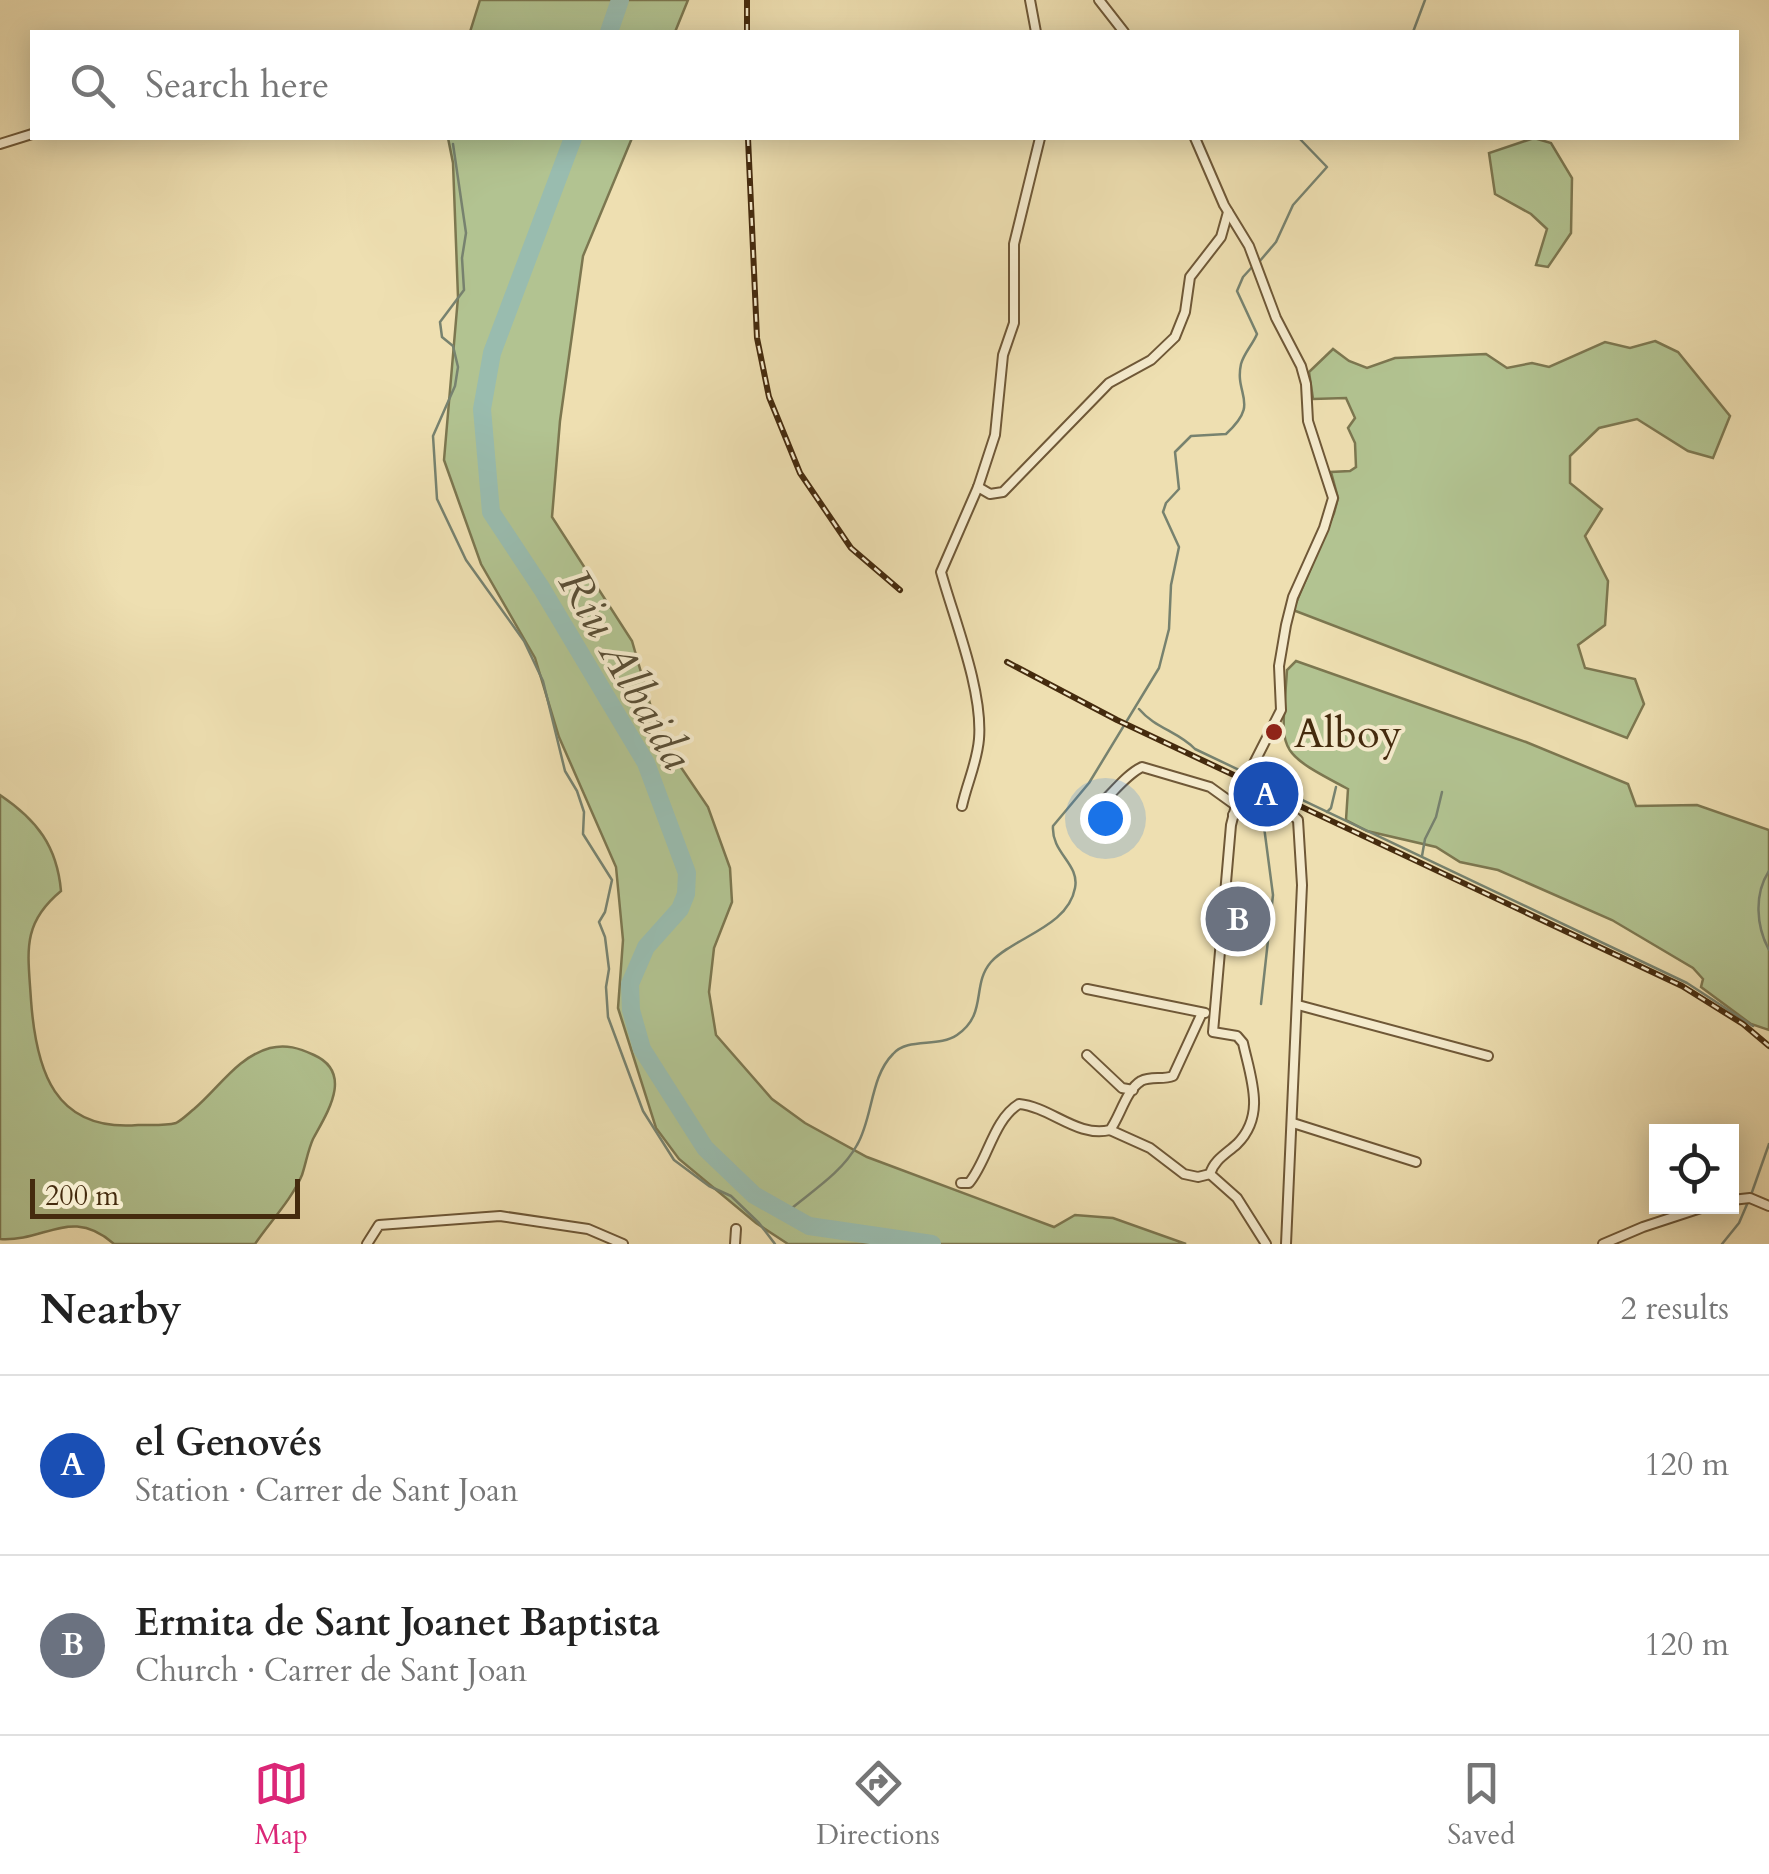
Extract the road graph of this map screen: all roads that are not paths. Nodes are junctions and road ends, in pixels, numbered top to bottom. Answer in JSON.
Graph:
{"nodes":[{"id":1,"x":1030,"y":0,"type":"edge"},
{"id":2,"x":1099,"y":0,"type":"edge"},
{"id":3,"x":1036,"y":30,"type":"edge"},
{"id":4,"x":1122,"y":30,"type":"edge"},
{"id":5,"x":30,"y":135,"type":"edge"},
{"id":6,"x":1040,"y":140,"type":"edge"},
{"id":7,"x":1197,"y":140,"type":"edge"},
{"id":8,"x":0,"y":144,"type":"edge"},
{"id":9,"x":1228,"y":212,"type":"junction"},
{"id":10,"x":978,"y":487,"type":"junction"},
{"id":11,"x":962,"y":806,"type":"dead end"},
{"id":12,"x":1096,"y":808,"type":"dead end"},
{"id":13,"x":1234,"y":810,"type":"junction"},
{"id":14,"x":1087,"y":989,"type":"dead end"},
{"id":15,"x":1298,"y":1006,"type":"junction"},
{"id":16,"x":1202,"y":1013,"type":"junction"},
{"id":17,"x":1214,"y":1015,"type":"junction"},
{"id":18,"x":1086,"y":1055,"type":"dead end"},
{"id":19,"x":1488,"y":1056,"type":"dead end"},
{"id":20,"x":1132,"y":1090,"type":"junction"},
{"id":21,"x":1293,"y":1122,"type":"junction"},
{"id":22,"x":1110,"y":1130,"type":"junction"},
{"id":23,"x":1416,"y":1162,"type":"dead end"},
{"id":24,"x":1210,"y":1174,"type":"junction"},
{"id":25,"x":962,"y":1183,"type":"dead end"},
{"id":26,"x":1739,"y":1199,"type":"edge"},
{"id":27,"x":1769,"y":1206,"type":"edge"},
{"id":28,"x":1681,"y":1214,"type":"edge"},
{"id":29,"x":736,"y":1229,"type":"dead end"},
{"id":30,"x":367,"y":1244,"type":"edge"},
{"id":31,"x":622,"y":1244,"type":"edge"},
{"id":32,"x":735,"y":1244,"type":"edge"},
{"id":33,"x":1266,"y":1244,"type":"edge"},
{"id":34,"x":1286,"y":1244,"type":"edge"},
{"id":35,"x":1603,"y":1244,"type":"edge"}],
"edges":[{"from":1,"to":3,"type":"street"},
{"from":2,"to":4,"type":"street"},
{"from":5,"to":8,"type":"street"},
{"from":6,"to":10,"type":"street"},
{"from":7,"to":9,"type":"street"},
{"from":9,"to":10,"type":"street"},
{"from":9,"to":13,"type":"street","bridge":true},
{"from":10,"to":11,"type":"street"},
{"from":12,"to":13,"type":"street"},
{"from":13,"to":15,"type":"street"},
{"from":13,"to":17,"type":"street"},
{"from":14,"to":16,"type":"street"},
{"from":15,"to":19,"type":"street"},
{"from":15,"to":21,"type":"street"},
{"from":16,"to":17,"type":"street"},
{"from":16,"to":20,"type":"street"},
{"from":17,"to":24,"type":"street"},
{"from":18,"to":20,"type":"street"},
{"from":20,"to":22,"type":"street"},
{"from":21,"to":23,"type":"street"},
{"from":21,"to":34,"type":"street"},
{"from":22,"to":24,"type":"street"},
{"from":22,"to":25,"type":"street"},
{"from":24,"to":33,"type":"street"},
{"from":26,"to":27,"type":"street"},
{"from":28,"to":35,"type":"street"},
{"from":29,"to":32,"type":"street"},
{"from":30,"to":31,"type":"street"}]}
